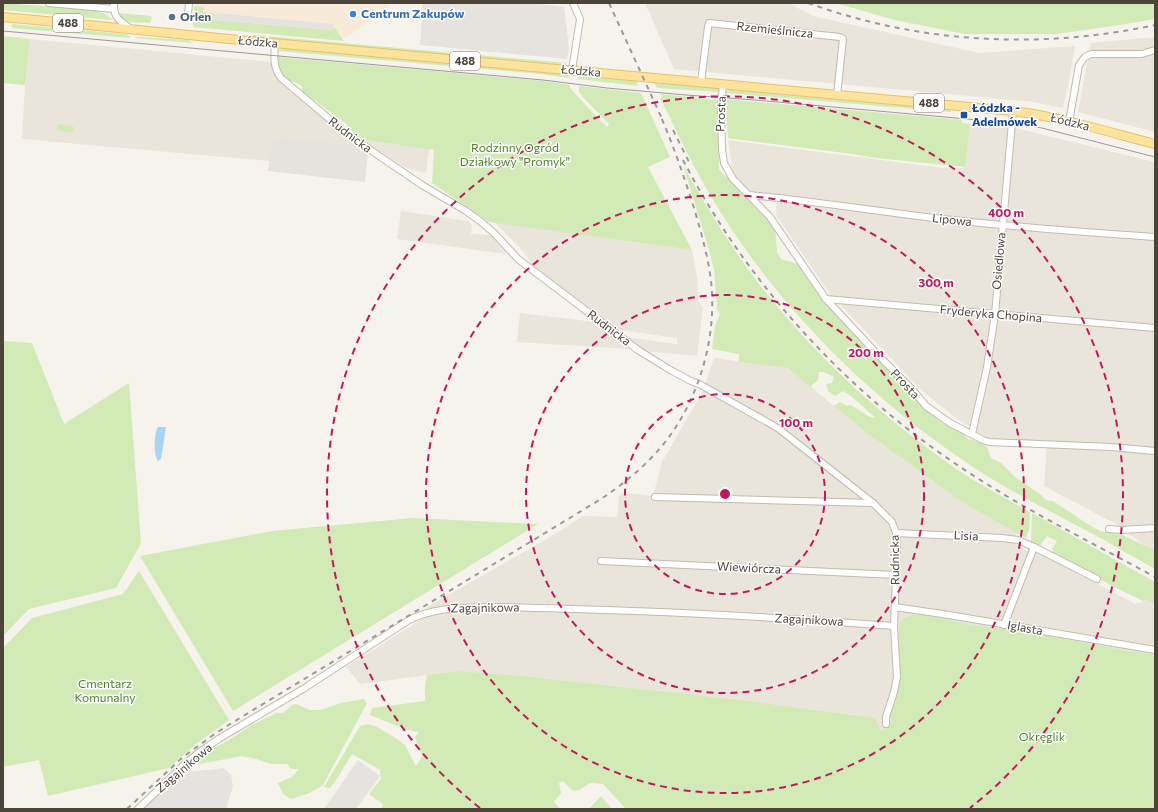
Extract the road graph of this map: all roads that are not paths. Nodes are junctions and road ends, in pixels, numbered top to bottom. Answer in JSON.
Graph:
{"nodes":[{"id":1,"x":49,"y":3,"type":"edge"},
{"id":2,"x":189,"y":3,"type":"edge"},
{"id":3,"x":573,"y":3,"type":"edge"},
{"id":4,"x":114,"y":6,"type":"edge"},
{"id":5,"x":188,"y":14,"type":"dead end"},
{"id":6,"x":3,"y":17,"type":"edge"},
{"id":7,"x":132,"y":30,"type":"junction"},
{"id":8,"x":275,"y":44,"type":"junction"},
{"id":9,"x":1155,"y":50,"type":"edge"},
{"id":10,"x":572,"y":70,"type":"junction"},
{"id":11,"x":701,"y":82,"type":"junction"},
{"id":12,"x":723,"y":84,"type":"junction"},
{"id":13,"x":837,"y":95,"type":"junction"},
{"id":14,"x":1013,"y":111,"type":"junction"},
{"id":15,"x":1069,"y":122,"type":"junction"},
{"id":16,"x":1155,"y":144,"type":"edge"},
{"id":17,"x":749,"y":195,"type":"junction"},
{"id":18,"x":1003,"y":225,"type":"junction"},
{"id":19,"x":1155,"y":237,"type":"edge"},
{"id":20,"x":826,"y":299,"type":"junction"},
{"id":21,"x":994,"y":314,"type":"junction"},
{"id":22,"x":1155,"y":328,"type":"edge"},
{"id":23,"x":972,"y":434,"type":"junction"},
{"id":24,"x":1155,"y":451,"type":"edge"},
{"id":25,"x":655,"y":497,"type":"dead end"},
{"id":26,"x":873,"y":503,"type":"junction"},
{"id":27,"x":1155,"y":528,"type":"edge"},
{"id":28,"x":1109,"y":529,"type":"dead end"},
{"id":29,"x":896,"y":533,"type":"junction"},
{"id":30,"x":1034,"y":547,"type":"junction"},
{"id":31,"x":601,"y":561,"type":"dead end"},
{"id":32,"x":896,"y":575,"type":"junction"},
{"id":33,"x":1097,"y":578,"type":"dead end"},
{"id":34,"x":895,"y":607,"type":"junction"},
{"id":35,"x":1004,"y":625,"type":"junction"},
{"id":36,"x":894,"y":626,"type":"junction"},
{"id":37,"x":1155,"y":650,"type":"edge"},
{"id":38,"x":886,"y":724,"type":"dead end"},
{"id":39,"x":138,"y":809,"type":"edge"}],
"edges":[{"from":1,"to":4,"type":"street"},
{"from":2,"to":5,"type":"street"},
{"from":3,"to":10,"type":"street"},
{"from":4,"to":7,"type":"street"},
{"from":6,"to":7,"type":"main road","name":"Łódzka","number":"488"},
{"from":7,"to":8,"type":"main road","name":"Łódzka","number":"488"},
{"from":8,"to":10,"type":"main road","name":"Łódzka","number":"488"},
{"from":8,"to":26,"type":"street","name":"Rudnicka"},
{"from":9,"to":15,"type":"street"},
{"from":10,"to":11,"type":"main road","name":"Łódzka","number":"488"},
{"from":11,"to":12,"type":"main road","name":"Łódzka","number":"488"},
{"from":11,"to":13,"type":"street","name":"Rzemieślnicza"},
{"from":12,"to":13,"type":"main road","name":"Łódzka","number":"488"},
{"from":12,"to":17,"type":"street","name":"Prosta"},
{"from":13,"to":14,"type":"main road","name":"Łódzka","number":"488"},
{"from":14,"to":15,"type":"main road","name":"Łódzka","number":"488"},
{"from":14,"to":18,"type":"street","name":"Osiedlowa"},
{"from":15,"to":16,"type":"main road","name":"Łódzka","number":"488"},
{"from":17,"to":18,"type":"street","name":"Lipowa"},
{"from":17,"to":20,"type":"street","name":"Prosta"},
{"from":18,"to":19,"type":"street","name":"Lipowa"},
{"from":18,"to":21,"type":"street","name":"Osiedlowa"},
{"from":20,"to":21,"type":"street","name":"Fryderyka Chopina"},
{"from":20,"to":23,"type":"street","name":"Prosta"},
{"from":21,"to":22,"type":"street","name":"Fryderyka Chopina"},
{"from":21,"to":23,"type":"street","name":"Osiedlowa"},
{"from":23,"to":24,"type":"street","name":"Prosta"},
{"from":25,"to":26,"type":"street"},
{"from":26,"to":29,"type":"street","name":"Rudnicka"},
{"from":27,"to":28,"type":"street"},
{"from":29,"to":30,"type":"street","name":"Lisia"},
{"from":29,"to":32,"type":"street","name":"Rudnicka"},
{"from":30,"to":33,"type":"street","name":"Lisia"},
{"from":30,"to":35,"type":"street"},
{"from":31,"to":32,"type":"street","name":"Wiewiórcza"},
{"from":32,"to":34,"type":"street","name":"Rudnicka"},
{"from":34,"to":35,"type":"street","name":"Iglasta"},
{"from":34,"to":36,"type":"street","name":"Rudnicka"},
{"from":35,"to":37,"type":"street","name":"Iglasta"},
{"from":36,"to":38,"type":"street","name":"Rudnicka"},
{"from":36,"to":39,"type":"street","name":"Zagajnikowa"}]}
